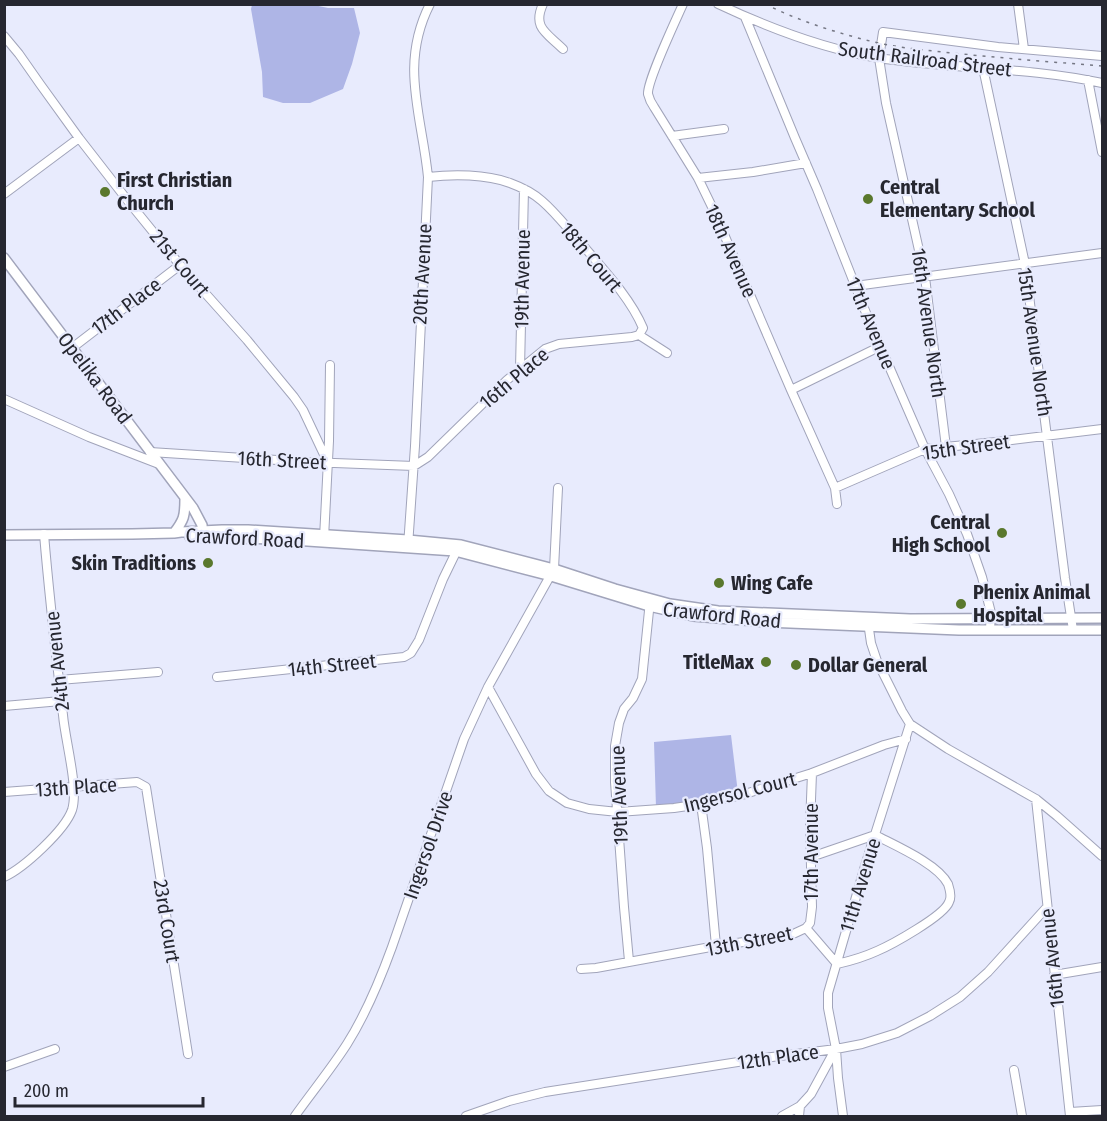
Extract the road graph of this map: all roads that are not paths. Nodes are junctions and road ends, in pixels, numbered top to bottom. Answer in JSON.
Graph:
{"nodes":[{"id":1,"x":430,"y":4,"type":"edge"},
{"id":2,"x":543,"y":4,"type":"edge"},
{"id":3,"x":683,"y":4,"type":"edge"},
{"id":4,"x":718,"y":4,"type":"edge"},
{"id":5,"x":1018,"y":4,"type":"edge"},
{"id":6,"x":745,"y":17,"type":"junction"},
{"id":7,"x":4,"y":36,"type":"edge"},
{"id":8,"x":563,"y":49,"type":"dead end"},
{"id":9,"x":1024,"y":49,"type":"junction"},
{"id":10,"x":1102,"y":56,"type":"edge"},
{"id":11,"x":879,"y":58,"type":"junction"},
{"id":12,"x":983,"y":68,"type":"junction"},
{"id":13,"x":1088,"y":80,"type":"junction"},
{"id":14,"x":1102,"y":83,"type":"edge"},
{"id":15,"x":724,"y":129,"type":"dead end"},
{"id":16,"x":672,"y":136,"type":"junction"},
{"id":17,"x":79,"y":138,"type":"junction"},
{"id":18,"x":1102,"y":152,"type":"edge"},
{"id":19,"x":806,"y":164,"type":"junction"},
{"id":20,"x":428,"y":177,"type":"junction"},
{"id":21,"x":698,"y":178,"type":"junction"},
{"id":22,"x":524,"y":189,"type":"junction"},
{"id":23,"x":4,"y":194,"type":"edge"},
{"id":24,"x":1102,"y":253,"type":"edge"},
{"id":25,"x":4,"y":258,"type":"edge"},
{"id":26,"x":1025,"y":264,"type":"junction"},
{"id":27,"x":180,"y":265,"type":"junction"},
{"id":28,"x":925,"y":277,"type":"junction"},
{"id":29,"x":855,"y":286,"type":"junction"},
{"id":30,"x":639,"y":335,"type":"junction"},
{"id":31,"x":881,"y":346,"type":"junction"},
{"id":32,"x":72,"y":348,"type":"junction"},
{"id":33,"x":667,"y":353,"type":"dead end"},
{"id":34,"x":330,"y":365,"type":"dead end"},
{"id":35,"x":520,"y":369,"type":"junction"},
{"id":36,"x":791,"y":390,"type":"junction"},
{"id":37,"x":4,"y":399,"type":"edge"},
{"id":38,"x":1102,"y":429,"type":"edge"},
{"id":39,"x":1047,"y":435,"type":"junction"},
{"id":40,"x":946,"y":447,"type":"junction"},
{"id":41,"x":925,"y":449,"type":"junction"},
{"id":42,"x":150,"y":452,"type":"junction"},
{"id":43,"x":328,"y":463,"type":"junction"},
{"id":44,"x":159,"y":464,"type":"junction"},
{"id":45,"x":414,"y":466,"type":"junction"},
{"id":46,"x":558,"y":488,"type":"dead end"},
{"id":47,"x":835,"y":489,"type":"junction"},
{"id":48,"x":185,"y":499,"type":"junction"},
{"id":49,"x":837,"y":504,"type":"dead end"},
{"id":50,"x":196,"y":513,"type":"junction"},
{"id":51,"x":222,"y":530,"type":"junction"},
{"id":52,"x":174,"y":533,"type":"junction"},
{"id":53,"x":202,"y":533,"type":"junction"},
{"id":54,"x":44,"y":534,"type":"junction"},
{"id":55,"x":4,"y":535,"type":"edge"},
{"id":56,"x":323,"y":538,"type":"junction"},
{"id":57,"x":408,"y":543,"type":"junction"},
{"id":58,"x":458,"y":548,"type":"junction"},
{"id":59,"x":553,"y":572,"type":"junction"},
{"id":60,"x":650,"y":603,"type":"junction"},
{"id":61,"x":991,"y":618,"type":"junction"},
{"id":62,"x":1071,"y":618,"type":"junction"},
{"id":63,"x":1102,"y":618,"type":"edge"},
{"id":64,"x":868,"y":622,"type":"junction"},
{"id":65,"x":990,"y":629,"type":"junction"},
{"id":66,"x":1073,"y":630,"type":"junction"},
{"id":67,"x":1102,"y":630,"type":"edge"},
{"id":68,"x":158,"y":672,"type":"dead end"},
{"id":69,"x":217,"y":677,"type":"dead end"},
{"id":70,"x":59,"y":680,"type":"junction"},
{"id":71,"x":488,"y":687,"type":"junction"},
{"id":72,"x":61,"y":701,"type":"junction"},
{"id":73,"x":4,"y":706,"type":"edge"},
{"id":74,"x":910,"y":724,"type":"junction"},
{"id":75,"x":906,"y":739,"type":"junction"},
{"id":76,"x":812,"y":773,"type":"junction"},
{"id":77,"x":74,"y":786,"type":"junction"},
{"id":78,"x":146,"y":787,"type":"joint"},
{"id":79,"x":4,"y":792,"type":"edge"},
{"id":80,"x":1036,"y":799,"type":"junction"},
{"id":81,"x":701,"y":804,"type":"junction"},
{"id":82,"x":618,"y":812,"type":"junction"},
{"id":83,"x":875,"y":835,"type":"junction"},
{"id":84,"x":1102,"y":856,"type":"edge"},
{"id":85,"x":811,"y":857,"type":"junction"},
{"id":86,"x":4,"y":877,"type":"edge"},
{"id":87,"x":1047,"y":907,"type":"junction"},
{"id":88,"x":806,"y":928,"type":"junction"},
{"id":89,"x":716,"y":946,"type":"junction"},
{"id":90,"x":629,"y":962,"type":"junction"},
{"id":91,"x":837,"y":964,"type":"junction"},
{"id":92,"x":1102,"y":967,"type":"edge"},
{"id":93,"x":581,"y":969,"type":"dead end"},
{"id":94,"x":1054,"y":975,"type":"junction"},
{"id":95,"x":55,"y":1049,"type":"dead end"},
{"id":96,"x":836,"y":1049,"type":"junction"},
{"id":97,"x":188,"y":1054,"type":"dead end"},
{"id":98,"x":4,"y":1066,"type":"edge"},
{"id":99,"x":1014,"y":1070,"type":"dead end"},
{"id":100,"x":800,"y":1106,"type":"junction"},
{"id":101,"x":1102,"y":1110,"type":"edge"},
{"id":102,"x":1070,"y":1114,"type":"edge"},
{"id":103,"x":295,"y":1116,"type":"edge"},
{"id":104,"x":466,"y":1116,"type":"edge"},
{"id":105,"x":782,"y":1116,"type":"edge"},
{"id":106,"x":799,"y":1116,"type":"edge"},
{"id":107,"x":843,"y":1116,"type":"edge"},
{"id":108,"x":1022,"y":1116,"type":"edge"}],
"edges":[{"from":1,"to":20,"type":"street","name":"20th Avenue"},
{"from":2,"to":8,"type":"street"},
{"from":3,"to":16,"type":"street","name":"18th Avenue"},
{"from":4,"to":6,"type":"street","name":"South Railroad Street"},
{"from":5,"to":9,"type":"street"},
{"from":6,"to":11,"type":"street","name":"South Railroad Street"},
{"from":6,"to":19,"type":"street","name":"17th Avenue"},
{"from":7,"to":17,"type":"street","name":"21st Court"},
{"from":9,"to":10,"type":"street"},
{"from":9,"to":11,"type":"street"},
{"from":11,"to":12,"type":"street","name":"South Railroad Street"},
{"from":11,"to":28,"type":"street","name":"16th Avenue North"},
{"from":12,"to":13,"type":"street","name":"South Railroad Street"},
{"from":12,"to":26,"type":"street","name":"15th Avenue North"},
{"from":13,"to":14,"type":"street","name":"South Railroad Street"},
{"from":13,"to":18,"type":"street"},
{"from":15,"to":16,"type":"street"},
{"from":16,"to":21,"type":"street","name":"18th Avenue"},
{"from":17,"to":23,"type":"street"},
{"from":17,"to":27,"type":"street","name":"21st Court"},
{"from":19,"to":21,"type":"street"},
{"from":19,"to":29,"type":"street","name":"17th Avenue"},
{"from":20,"to":22,"type":"street","name":"18th Court"},
{"from":20,"to":45,"type":"street","name":"20th Avenue"},
{"from":21,"to":36,"type":"street","name":"18th Avenue"},
{"from":22,"to":30,"type":"street","name":"18th Court"},
{"from":22,"to":35,"type":"street","name":"19th Avenue"},
{"from":24,"to":26,"type":"street"},
{"from":25,"to":32,"type":"main road","name":"Opelika Road"},
{"from":26,"to":28,"type":"street"},
{"from":26,"to":39,"type":"street","name":"15th Avenue North"},
{"from":27,"to":32,"type":"street","name":"17th Place"},
{"from":27,"to":43,"type":"street","name":"21st Court"},
{"from":28,"to":29,"type":"street"},
{"from":28,"to":40,"type":"street","name":"16th Avenue North"},
{"from":29,"to":31,"type":"street","name":"17th Avenue"},
{"from":30,"to":33,"type":"street"},
{"from":30,"to":35,"type":"street","name":"16th Place"},
{"from":31,"to":36,"type":"street"},
{"from":31,"to":41,"type":"street","name":"17th Avenue"},
{"from":32,"to":42,"type":"main road","name":"Opelika Road"},
{"from":34,"to":43,"type":"street"},
{"from":35,"to":45,"type":"street","name":"16th Place"},
{"from":36,"to":47,"type":"street","name":"18th Avenue"},
{"from":37,"to":44,"type":"street"},
{"from":38,"to":39,"type":"street","name":"15th Street"},
{"from":39,"to":40,"type":"street","name":"15th Street"},
{"from":39,"to":62,"type":"street","name":"15th Avenue North"},
{"from":40,"to":41,"type":"street","name":"15th Street"},
{"from":41,"to":47,"type":"street","name":"15th Street"},
{"from":41,"to":61,"type":"street","name":"17th Avenue"},
{"from":42,"to":43,"type":"street","name":"16th Street"},
{"from":42,"to":44,"type":"main road","name":"Opelika Road"},
{"from":43,"to":45,"type":"street","name":"16th Street"},
{"from":43,"to":56,"type":"street"},
{"from":44,"to":48,"type":"main road","name":"Opelika Road"},
{"from":45,"to":57,"type":"street","name":"20th Avenue"},
{"from":46,"to":59,"type":"street"},
{"from":47,"to":49,"type":"street","name":"18th Avenue"},
{"from":48,"to":50,"type":"main road","name":"Opelika Road"},
{"from":48,"to":52,"type":"main road"},
{"from":48,"to":53,"type":"main road","name":"Opelika Road"},
{"from":50,"to":51,"type":"main road"},
{"from":50,"to":53,"type":"main road","name":"Opelika Road"},
{"from":51,"to":53,"type":"main road","name":"Crawford Road"},
{"from":51,"to":56,"type":"main road","name":"Crawford Road"},
{"from":52,"to":53,"type":"main road","name":"Crawford Road"},
{"from":52,"to":54,"type":"main road"},
{"from":53,"to":56,"type":"main road","name":"Crawford Road"},
{"from":54,"to":55,"type":"main road"},
{"from":54,"to":70,"type":"street","name":"24th Avenue"},
{"from":56,"to":57,"type":"main road","name":"Crawford Road"},
{"from":57,"to":58,"type":"main road","name":"Crawford Road"},
{"from":58,"to":59,"type":"main road","name":"Crawford Road"},
{"from":58,"to":69,"type":"street","name":"14th Street"},
{"from":59,"to":60,"type":"main road","name":"Crawford Road"},
{"from":59,"to":71,"type":"street","name":"Ingersol Drive"},
{"from":60,"to":64,"type":"main road","name":"Crawford Road"},
{"from":60,"to":82,"type":"street","name":"19th Avenue"},
{"from":61,"to":62,"type":"main road"},
{"from":61,"to":64,"type":"main road"},
{"from":61,"to":65,"type":"street","name":"17th Avenue"},
{"from":62,"to":63,"type":"main road"},
{"from":62,"to":66,"type":"street","name":"15th Avenue North"},
{"from":64,"to":65,"type":"main road"},
{"from":64,"to":74,"type":"street"},
{"from":65,"to":66,"type":"main road"},
{"from":66,"to":67,"type":"main road"},
{"from":68,"to":70,"type":"street"},
{"from":70,"to":72,"type":"street","name":"24th Avenue"},
{"from":71,"to":82,"type":"street","name":"Ingersol Court"},
{"from":71,"to":103,"type":"street","name":"Ingersol Drive"},
{"from":72,"to":73,"type":"street"},
{"from":72,"to":77,"type":"street","name":"24th Avenue"},
{"from":74,"to":75,"type":"street","name":"11th Avenue"},
{"from":74,"to":80,"type":"street"},
{"from":75,"to":76,"type":"street","name":"Ingersol Court"},
{"from":75,"to":83,"type":"street","name":"11th Avenue"},
{"from":76,"to":81,"type":"street","name":"Ingersol Court"},
{"from":76,"to":85,"type":"street","name":"17th Avenue"},
{"from":77,"to":78,"type":"street","name":"13th Place"},
{"from":77,"to":79,"type":"street","name":"13th Place"},
{"from":77,"to":86,"type":"street"},
{"from":78,"to":97,"type":"street","name":"23rd Court"},
{"from":80,"to":84,"type":"street"},
{"from":80,"to":87,"type":"street","name":"16th Avenue"},
{"from":81,"to":82,"type":"street","name":"Ingersol Court"},
{"from":81,"to":89,"type":"street"},
{"from":82,"to":90,"type":"street","name":"19th Avenue"},
{"from":83,"to":85,"type":"street"},
{"from":83,"to":91,"type":"street","name":"11th Avenue"},
{"from":83,"to":91,"type":"street"},
{"from":85,"to":88,"type":"street","name":"17th Avenue"},
{"from":87,"to":94,"type":"street","name":"16th Avenue"},
{"from":87,"to":96,"type":"street","name":"12th Place"},
{"from":88,"to":89,"type":"street","name":"13th Street"},
{"from":88,"to":91,"type":"street","name":"13th Street"},
{"from":89,"to":90,"type":"street","name":"13th Street"},
{"from":90,"to":93,"type":"street","name":"13th Street"},
{"from":91,"to":96,"type":"street","name":"11th Avenue"},
{"from":92,"to":94,"type":"street"},
{"from":94,"to":102,"type":"street","name":"16th Avenue"},
{"from":95,"to":98,"type":"street"},
{"from":96,"to":100,"type":"street"},
{"from":96,"to":104,"type":"street","name":"12th Place"},
{"from":96,"to":107,"type":"street"},
{"from":99,"to":108,"type":"street"},
{"from":100,"to":105,"type":"street"},
{"from":100,"to":106,"type":"street"},
{"from":101,"to":102,"type":"street"}]}
